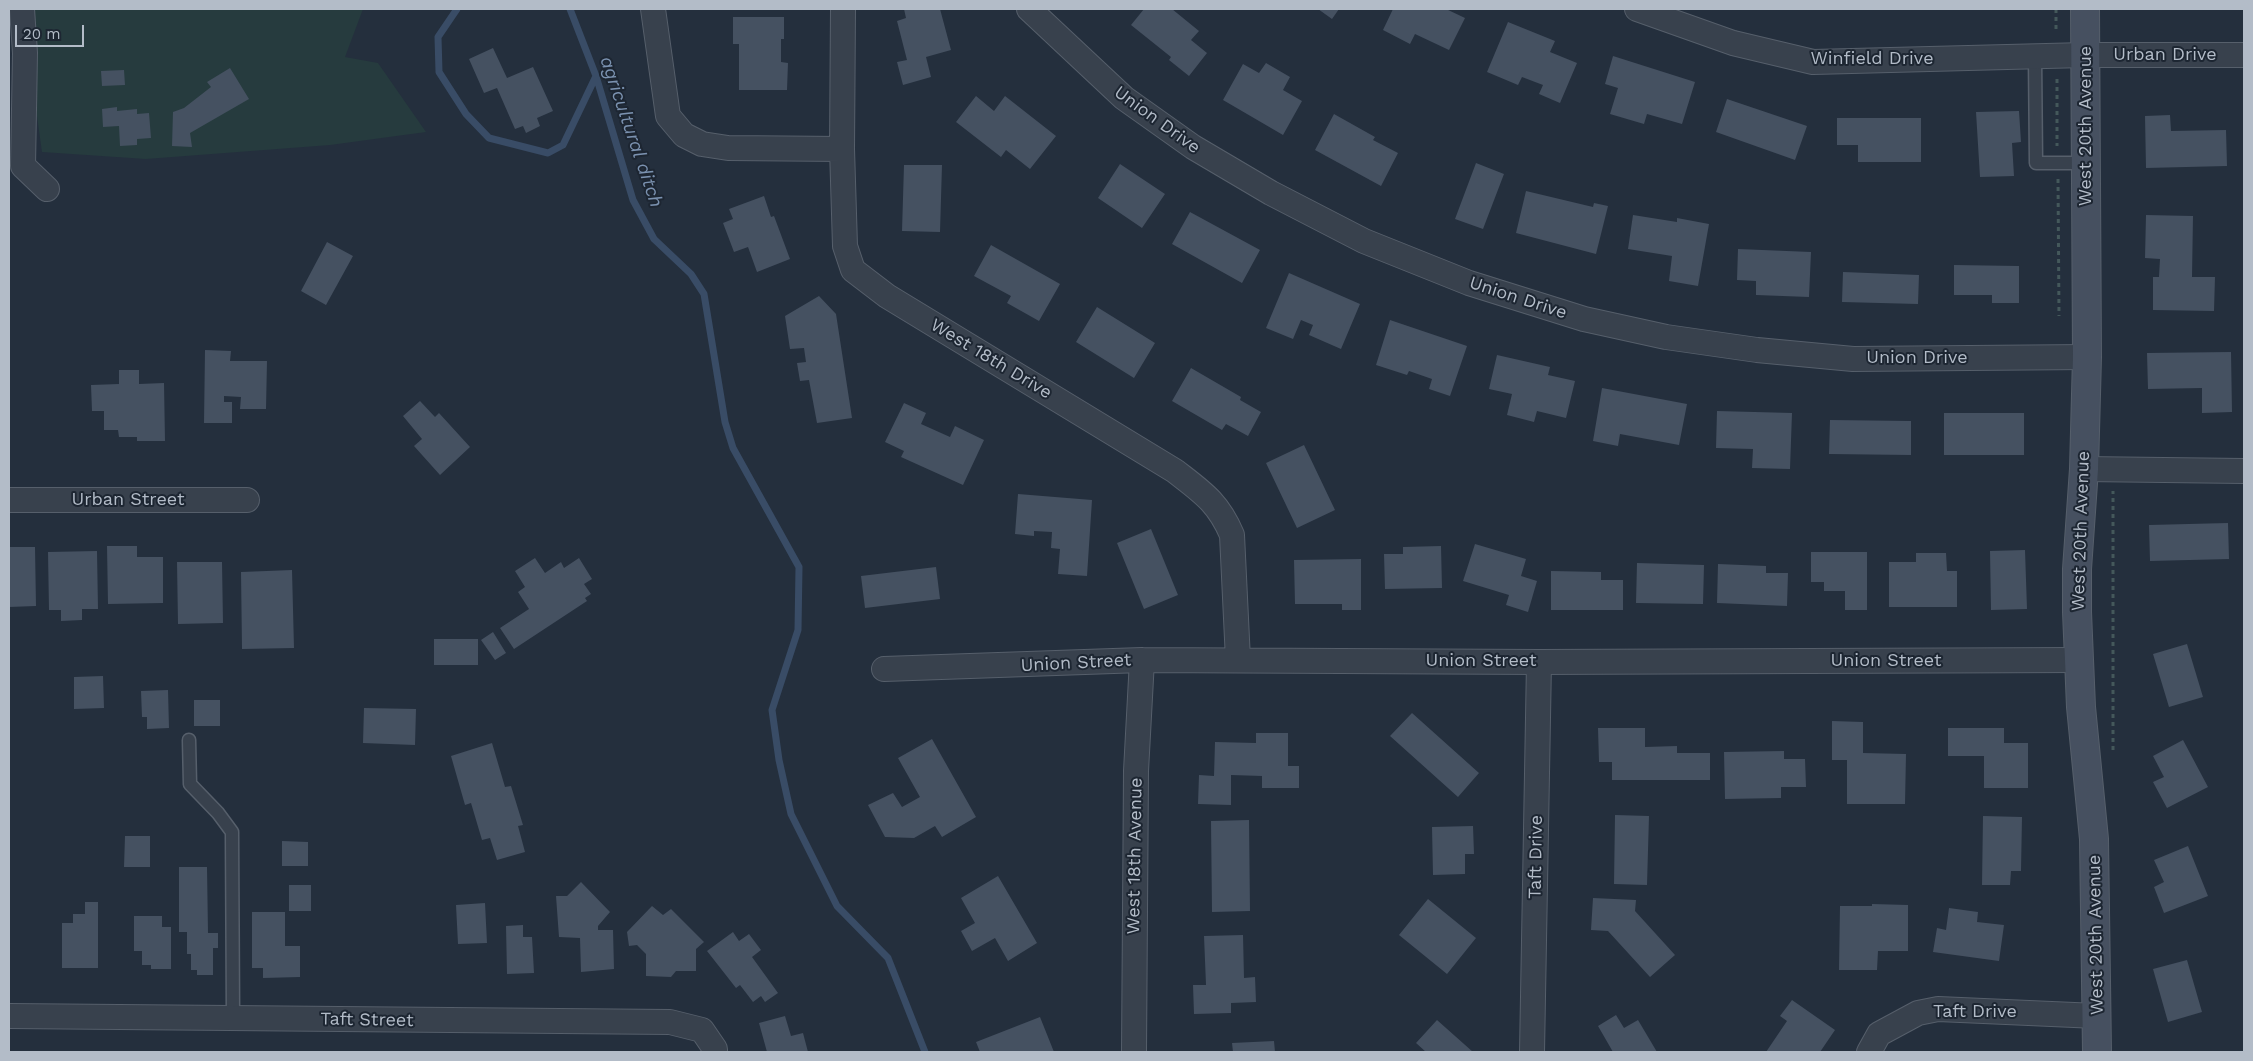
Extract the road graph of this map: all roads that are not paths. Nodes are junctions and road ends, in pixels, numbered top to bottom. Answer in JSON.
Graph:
{"nodes":[{"id":1,"x":22,"y":9,"type":"edge"},
{"id":2,"x":652,"y":9,"type":"edge"},
{"id":3,"x":843,"y":9,"type":"edge"},
{"id":4,"x":1028,"y":9,"type":"edge"},
{"id":5,"x":1637,"y":9,"type":"edge"},
{"id":6,"x":2085,"y":9,"type":"edge"},
{"id":7,"x":2085,"y":56,"type":"junction"},
{"id":8,"x":2244,"y":56,"type":"edge"},
{"id":9,"x":2035,"y":57,"type":"junction"},
{"id":10,"x":842,"y":149,"type":"junction"},
{"id":11,"x":2086,"y":162,"type":"junction"},
{"id":12,"x":47,"y":189,"type":"dead end"},
{"id":13,"x":2087,"y":357,"type":"junction"},
{"id":14,"x":2084,"y":469,"type":"junction"},
{"id":15,"x":2244,"y":471,"type":"edge"},
{"id":16,"x":9,"y":500,"type":"edge"},
{"id":17,"x":247,"y":500,"type":"dead end"},
{"id":18,"x":1142,"y":660,"type":"junction"},
{"id":19,"x":1238,"y":660,"type":"junction"},
{"id":20,"x":2078,"y":660,"type":"junction"},
{"id":21,"x":1539,"y":662,"type":"junction"},
{"id":22,"x":884,"y":670,"type":"dead end"},
{"id":23,"x":189,"y":740,"type":"dead end"},
{"id":24,"x":9,"y":1016,"type":"edge"},
{"id":25,"x":2097,"y":1016,"type":"junction"},
{"id":26,"x":233,"y":1017,"type":"junction"},
{"id":27,"x":715,"y":1050,"type":"edge"},
{"id":28,"x":1134,"y":1052,"type":"edge"},
{"id":29,"x":1532,"y":1052,"type":"edge"},
{"id":30,"x":1868,"y":1052,"type":"edge"},
{"id":31,"x":2098,"y":1052,"type":"edge"}],
"edges":[{"from":1,"to":12,"type":"street"},
{"from":2,"to":10,"type":"street"},
{"from":3,"to":10,"type":"street","name":"West 18th Drive"},
{"from":4,"to":13,"type":"street","name":"Union Drive"},
{"from":5,"to":9,"type":"street","name":"Winfield Drive"},
{"from":6,"to":7,"type":"street","name":"West 20th Avenue"},
{"from":7,"to":8,"type":"street","name":"Urban Drive"},
{"from":7,"to":9,"type":"street","name":"Winfield Drive"},
{"from":7,"to":11,"type":"street","name":"West 20th Avenue"},
{"from":9,"to":11,"type":"lane"},
{"from":10,"to":19,"type":"street","name":"West 18th Drive"},
{"from":11,"to":13,"type":"street","name":"West 20th Avenue"},
{"from":13,"to":14,"type":"street","name":"West 20th Avenue"},
{"from":14,"to":15,"type":"street"},
{"from":14,"to":20,"type":"street","name":"West 20th Avenue"},
{"from":16,"to":17,"type":"street","name":"Urban Street"},
{"from":18,"to":19,"type":"street","name":"Union Street"},
{"from":18,"to":22,"type":"street","name":"Union Street"},
{"from":18,"to":28,"type":"street","name":"West 18th Avenue"},
{"from":19,"to":21,"type":"street","name":"Union Street"},
{"from":20,"to":21,"type":"street","name":"Union Street"},
{"from":20,"to":25,"type":"street","name":"West 20th Avenue"},
{"from":21,"to":29,"type":"street","name":"Taft Drive"},
{"from":23,"to":26,"type":"lane"},
{"from":24,"to":26,"type":"street","name":"Taft Street"},
{"from":25,"to":30,"type":"street","name":"Taft Drive"},
{"from":25,"to":31,"type":"street","name":"West 20th Avenue"},
{"from":26,"to":27,"type":"street","name":"Taft Street"}]}
